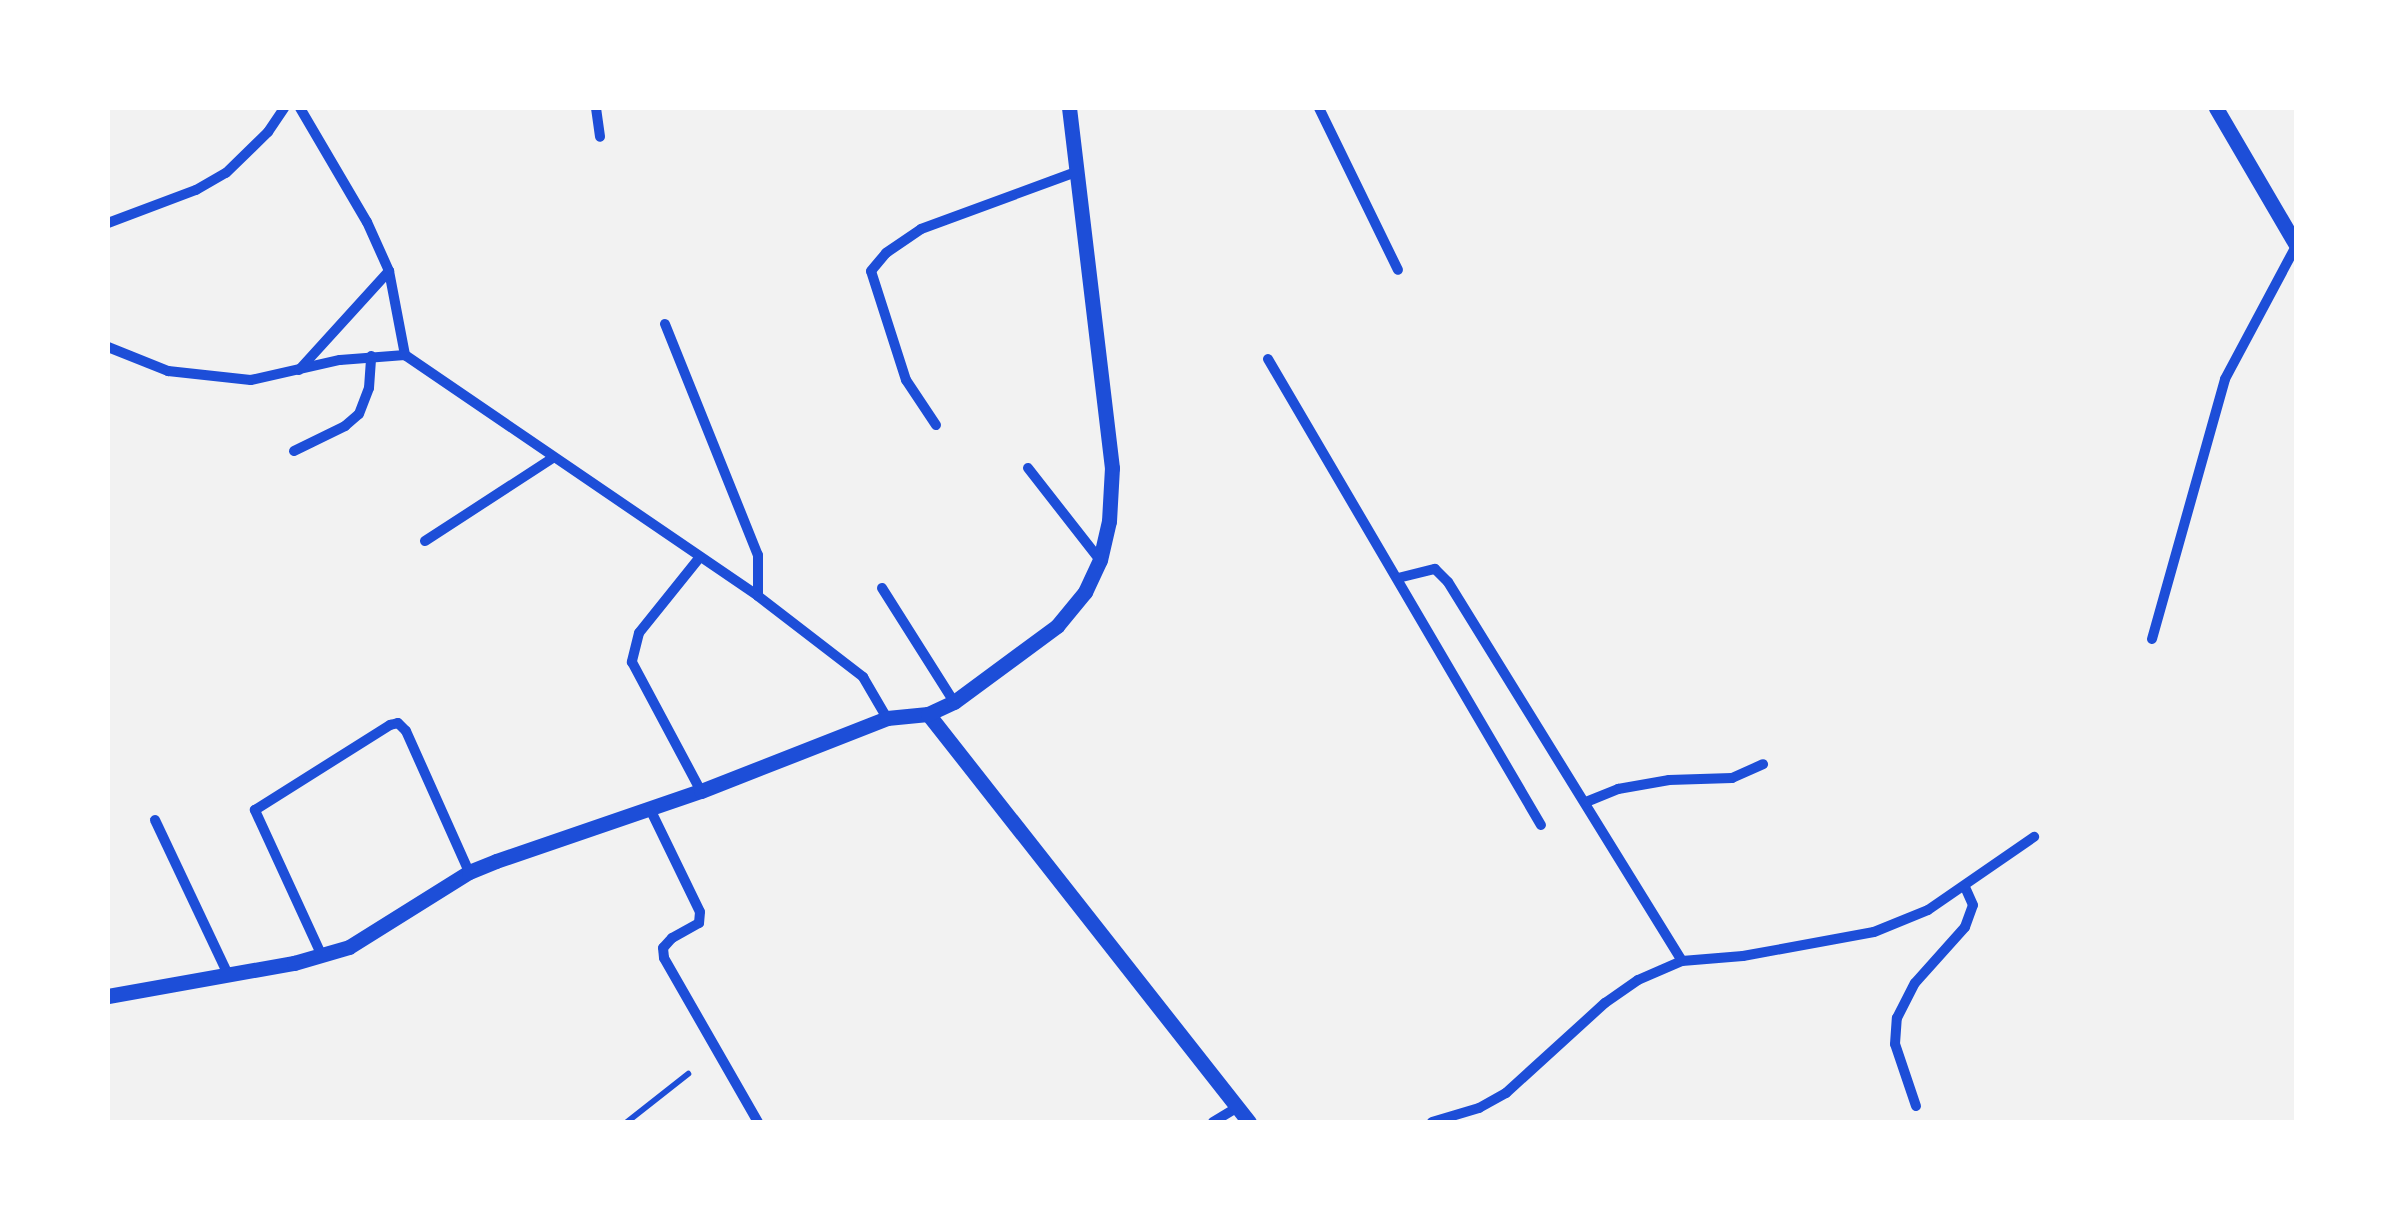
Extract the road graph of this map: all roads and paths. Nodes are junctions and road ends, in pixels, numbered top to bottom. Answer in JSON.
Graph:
{"nodes":[{"id":1,"x":284,"y":108,"type":"edge"},
{"id":2,"x":300,"y":108,"type":"edge"},
{"id":3,"x":596,"y":108,"type":"edge"},
{"id":4,"x":1069,"y":108,"type":"edge"},
{"id":5,"x":1319,"y":108,"type":"edge"},
{"id":6,"x":2216,"y":108,"type":"edge"},
{"id":7,"x":600,"y":137,"type":"dead end"},
{"id":8,"x":1076,"y":172,"type":"junction"},
{"id":9,"x":108,"y":222,"type":"edge"},
{"id":10,"x":2296,"y":246,"type":"edge"},
{"id":11,"x":1398,"y":270,"type":"dead end"},
{"id":12,"x":389,"y":271,"type":"junction"},
{"id":13,"x":664,"y":324,"type":"dead end"},
{"id":14,"x":108,"y":346,"type":"edge"},
{"id":15,"x":405,"y":355,"type":"junction"},
{"id":16,"x":372,"y":356,"type":"junction"},
{"id":17,"x":1268,"y":359,"type":"dead end"},
{"id":18,"x":297,"y":372,"type":"junction"},
{"id":19,"x":936,"y":425,"type":"dead end"},
{"id":20,"x":294,"y":451,"type":"dead end"},
{"id":21,"x":553,"y":458,"type":"junction"},
{"id":22,"x":1028,"y":468,"type":"dead end"},
{"id":23,"x":426,"y":541,"type":"dead end"},
{"id":24,"x":700,"y":557,"type":"junction"},
{"id":25,"x":1100,"y":560,"type":"junction"},
{"id":26,"x":1398,"y":578,"type":"junction"},
{"id":27,"x":882,"y":588,"type":"dead end"},
{"id":28,"x":758,"y":596,"type":"junction"},
{"id":29,"x":2152,"y":639,"type":"dead end"},
{"id":30,"x":954,"y":702,"type":"junction"},
{"id":31,"x":928,"y":714,"type":"junction"},
{"id":32,"x":886,"y":718,"type":"junction"},
{"id":33,"x":1763,"y":764,"type":"dead end"},
{"id":34,"x":701,"y":791,"type":"junction"},
{"id":35,"x":1586,"y":802,"type":"junction"},
{"id":36,"x":650,"y":809,"type":"junction"},
{"id":37,"x":155,"y":820,"type":"dead end"},
{"id":38,"x":1542,"y":825,"type":"dead end"},
{"id":39,"x":2034,"y":836,"type":"dead end"},
{"id":40,"x":469,"y":872,"type":"junction"},
{"id":41,"x":1965,"y":887,"type":"junction"},
{"id":42,"x":322,"y":956,"type":"junction"},
{"id":43,"x":1682,"y":962,"type":"junction"},
{"id":44,"x":228,"y":972,"type":"junction"},
{"id":45,"x":108,"y":996,"type":"edge"},
{"id":46,"x":688,"y":1074,"type":"dead end"},
{"id":47,"x":1916,"y":1106,"type":"dead end"},
{"id":48,"x":1238,"y":1107,"type":"junction"},
{"id":49,"x":627,"y":1122,"type":"edge"},
{"id":50,"x":758,"y":1122,"type":"edge"},
{"id":51,"x":1214,"y":1122,"type":"edge"},
{"id":52,"x":1249,"y":1122,"type":"edge"},
{"id":53,"x":1432,"y":1122,"type":"edge"}],
"edges":[{"from":1,"to":9,"type":"street"},
{"from":2,"to":12,"type":"street"},
{"from":3,"to":7,"type":"street"},
{"from":4,"to":8,"type":"street"},
{"from":5,"to":11,"type":"street"},
{"from":6,"to":10,"type":"street"},
{"from":8,"to":19,"type":"street"},
{"from":8,"to":25,"type":"street"},
{"from":10,"to":29,"type":"street"},
{"from":12,"to":15,"type":"street"},
{"from":12,"to":18,"type":"street"},
{"from":13,"to":28,"type":"street"},
{"from":14,"to":18,"type":"street"},
{"from":15,"to":16,"type":"street"},
{"from":15,"to":21,"type":"street"},
{"from":16,"to":18,"type":"street"},
{"from":16,"to":20,"type":"street"},
{"from":17,"to":26,"type":"street"},
{"from":21,"to":23,"type":"street"},
{"from":21,"to":24,"type":"street"},
{"from":22,"to":25,"type":"street"},
{"from":24,"to":28,"type":"street"},
{"from":24,"to":34,"type":"street"},
{"from":25,"to":30,"type":"street"},
{"from":26,"to":35,"type":"street"},
{"from":26,"to":38,"type":"street"},
{"from":27,"to":30,"type":"street"},
{"from":28,"to":32,"type":"street"},
{"from":30,"to":31,"type":"street"},
{"from":31,"to":32,"type":"street"},
{"from":31,"to":48,"type":"street"},
{"from":32,"to":34,"type":"street"},
{"from":33,"to":35,"type":"street"},
{"from":34,"to":36,"type":"street"},
{"from":35,"to":43,"type":"street"},
{"from":36,"to":40,"type":"street"},
{"from":36,"to":50,"type":"street"},
{"from":37,"to":44,"type":"street"},
{"from":39,"to":41,"type":"street"},
{"from":40,"to":42,"type":"street"},
{"from":40,"to":42,"type":"street"},
{"from":41,"to":43,"type":"street"},
{"from":41,"to":47,"type":"street"},
{"from":42,"to":44,"type":"street"},
{"from":43,"to":53,"type":"street"},
{"from":44,"to":45,"type":"street"},
{"from":46,"to":49,"type":"lane"},
{"from":48,"to":51,"type":"street"},
{"from":48,"to":52,"type":"street"}]}
